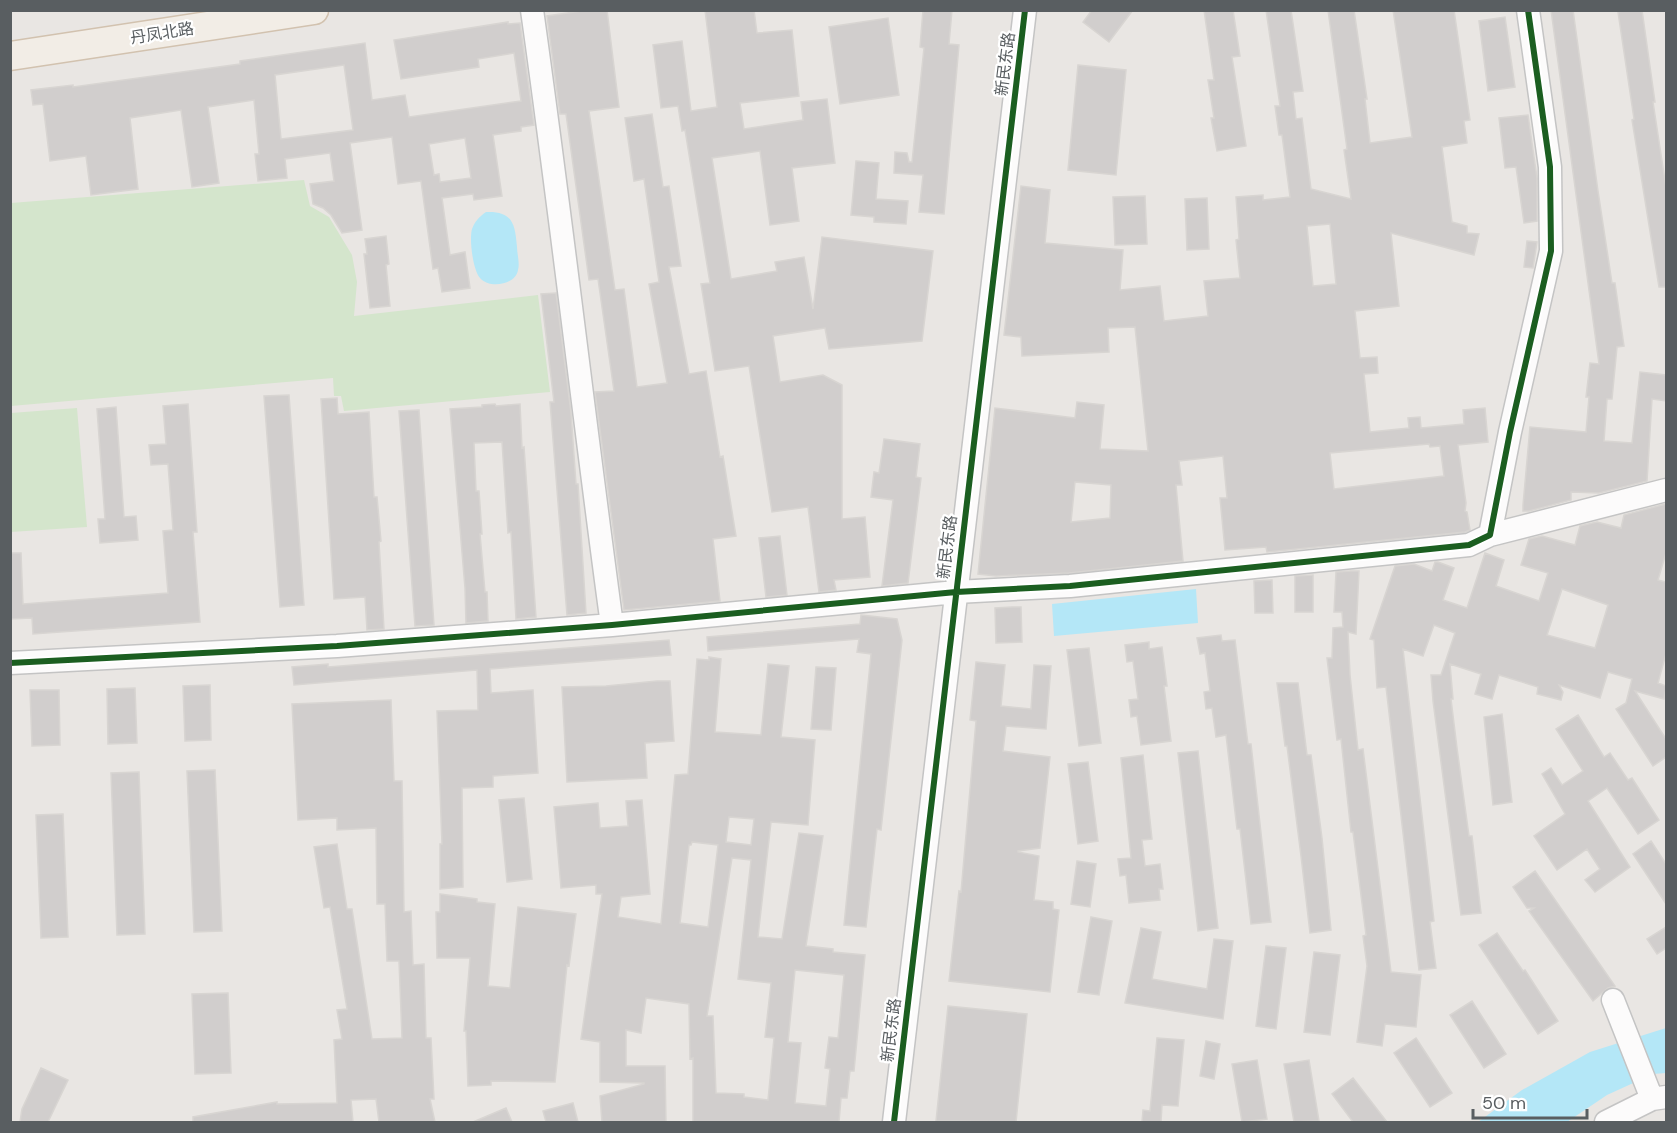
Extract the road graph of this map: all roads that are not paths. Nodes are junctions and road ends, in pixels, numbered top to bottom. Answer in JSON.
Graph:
{"nodes":[{"id":1,"x":314,"y":10,"type":"edge"},
{"id":2,"x":531,"y":10,"type":"edge"},
{"id":3,"x":1025,"y":10,"type":"edge"},
{"id":4,"x":1528,"y":10,"type":"edge"},
{"id":5,"x":10,"y":56,"type":"edge"},
{"id":6,"x":1666,"y":490,"type":"edge"},
{"id":7,"x":1490,"y":535,"type":"junction"},
{"id":8,"x":956,"y":592,"type":"junction"},
{"id":9,"x":612,"y":625,"type":"junction"},
{"id":10,"x":10,"y":663,"type":"edge"},
{"id":11,"x":1613,"y":1000,"type":"dead end"},
{"id":12,"x":1656,"y":1096,"type":"edge"},
{"id":13,"x":894,"y":1122,"type":"edge"},
{"id":14,"x":1606,"y":1122,"type":"edge"}],
"edges":[{"from":1,"to":5,"type":"main road","name":"丹凤北路"},
{"from":2,"to":9,"type":"street"},
{"from":3,"to":8,"type":"street","name":"新民东路"},
{"from":4,"to":7,"type":"street"},
{"from":6,"to":7,"type":"street"},
{"from":7,"to":8,"type":"street"},
{"from":8,"to":9,"type":"street"},
{"from":8,"to":13,"type":"street","name":"新民东路"},
{"from":9,"to":10,"type":"street"},
{"from":11,"to":12,"type":"street"},
{"from":12,"to":14,"type":"street"}]}
